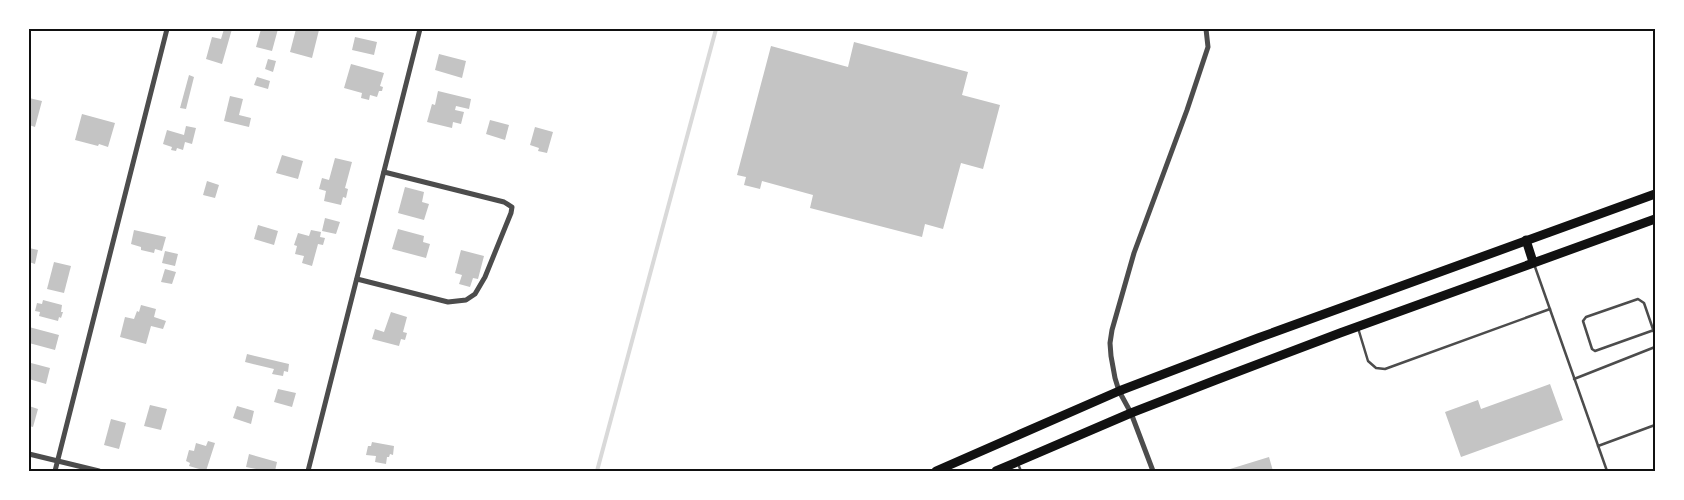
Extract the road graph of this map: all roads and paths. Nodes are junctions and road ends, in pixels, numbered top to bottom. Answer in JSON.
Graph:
{"nodes":[{"id":1,"x":167,"y":29,"type":"edge"},
{"id":2,"x":420,"y":29,"type":"edge"},
{"id":3,"x":1206,"y":29,"type":"edge"},
{"id":4,"x":384,"y":172,"type":"junction"},
{"id":5,"x":1655,"y":194,"type":"edge"},
{"id":6,"x":1655,"y":219,"type":"edge"},
{"id":7,"x":1526,"y":240,"type":"junction"},
{"id":8,"x":1533,"y":262,"type":"junction"},
{"id":9,"x":357,"y":279,"type":"junction"},
{"id":10,"x":1550,"y":309,"type":"junction"},
{"id":11,"x":1357,"y":326,"type":"junction"},
{"id":12,"x":1654,"y":330,"type":"junction"},
{"id":13,"x":1655,"y":335,"type":"edge"},
{"id":14,"x":1655,"y":347,"type":"edge"},
{"id":15,"x":1574,"y":379,"type":"junction"},
{"id":16,"x":1119,"y":391,"type":"junction"},
{"id":17,"x":1131,"y":413,"type":"junction"},
{"id":18,"x":1655,"y":425,"type":"edge"},
{"id":19,"x":1598,"y":446,"type":"junction"},
{"id":20,"x":29,"y":454,"type":"edge"},
{"id":21,"x":58,"y":461,"type":"junction"},
{"id":22,"x":1019,"y":467,"type":"edge"},
{"id":23,"x":55,"y":471,"type":"edge"},
{"id":24,"x":99,"y":471,"type":"edge"},
{"id":25,"x":308,"y":471,"type":"edge"},
{"id":26,"x":936,"y":471,"type":"edge"},
{"id":27,"x":996,"y":471,"type":"edge"},
{"id":28,"x":1153,"y":471,"type":"edge"},
{"id":29,"x":1607,"y":471,"type":"edge"}],
"edges":[{"from":1,"to":21,"type":"street"},
{"from":2,"to":4,"type":"street"},
{"from":3,"to":16,"type":"street"},
{"from":4,"to":9,"type":"street"},
{"from":4,"to":9,"type":"street"},
{"from":5,"to":7,"type":"highway"},
{"from":6,"to":8,"type":"highway"},
{"from":7,"to":8,"type":"highway"},
{"from":7,"to":16,"type":"highway"},
{"from":8,"to":10,"type":"lane"},
{"from":8,"to":11,"type":"highway"},
{"from":9,"to":25,"type":"street"},
{"from":10,"to":11,"type":"lane"},
{"from":10,"to":15,"type":"lane"},
{"from":11,"to":17,"type":"highway"},
{"from":12,"to":12,"type":"lane"},
{"from":12,"to":13,"type":"lane"},
{"from":14,"to":15,"type":"lane"},
{"from":15,"to":19,"type":"lane"},
{"from":16,"to":17,"type":"street"},
{"from":16,"to":26,"type":"highway"},
{"from":17,"to":22,"type":"highway"},
{"from":17,"to":28,"type":"street"},
{"from":18,"to":19,"type":"lane"},
{"from":19,"to":29,"type":"lane"},
{"from":20,"to":21,"type":"street"},
{"from":21,"to":23,"type":"street"},
{"from":21,"to":24,"type":"street"},
{"from":22,"to":27,"type":"highway"}]}
